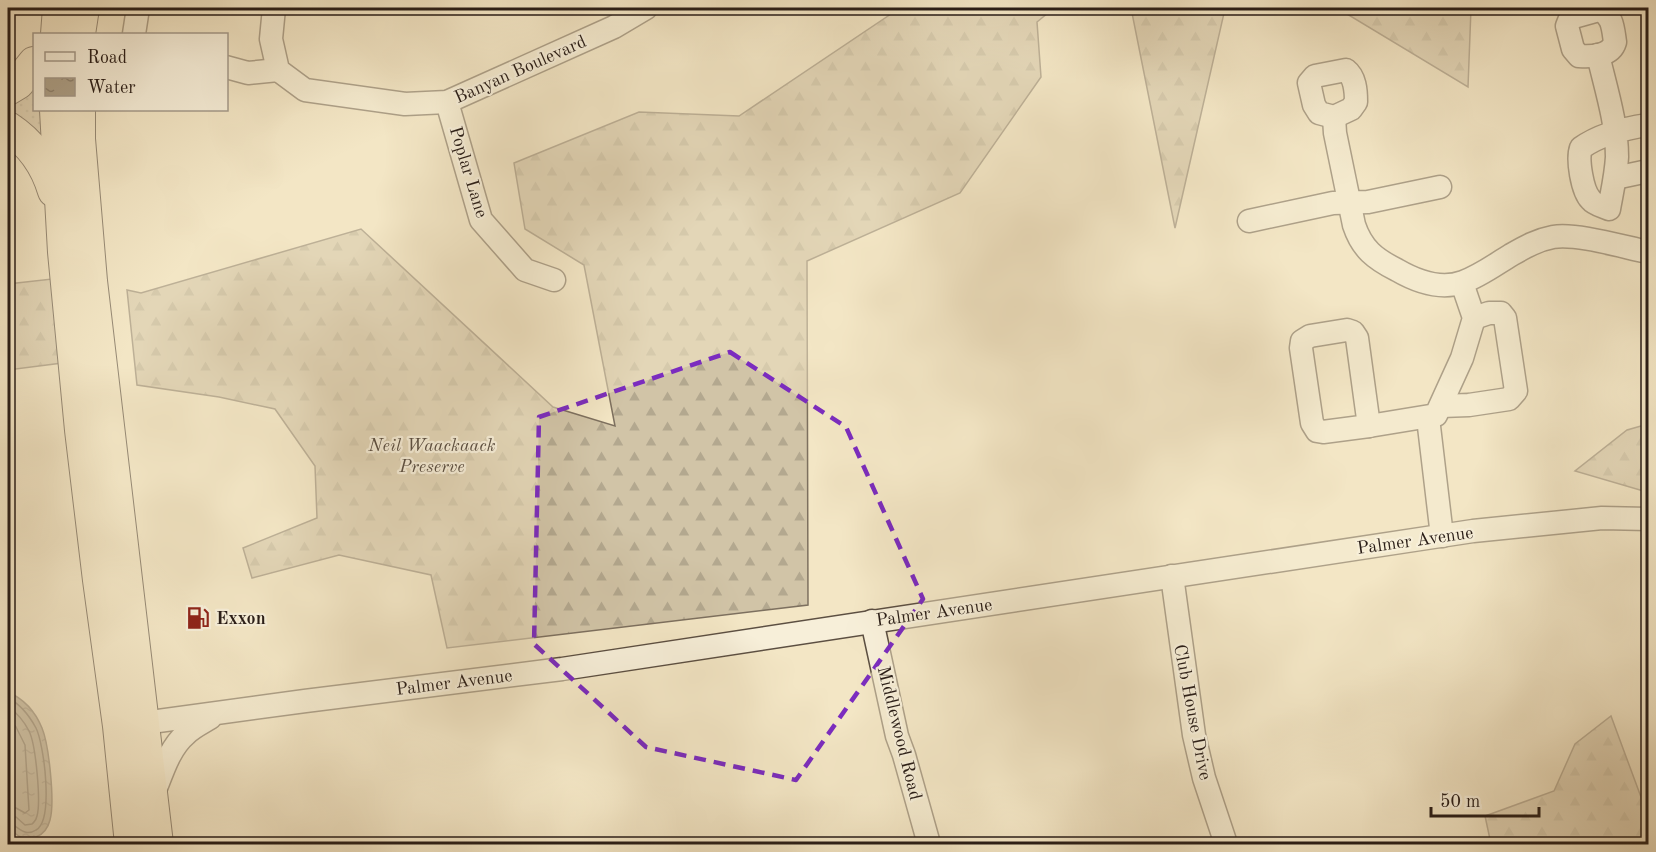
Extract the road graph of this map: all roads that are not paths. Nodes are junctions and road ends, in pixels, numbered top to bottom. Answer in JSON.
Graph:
{"nodes":[{"id":1,"x":59,"y":8,"type":"edge"},
{"id":2,"x":82,"y":8,"type":"edge"},
{"id":3,"x":138,"y":8,"type":"edge"},
{"id":4,"x":274,"y":8,"type":"edge"},
{"id":5,"x":646,"y":8,"type":"edge"},
{"id":6,"x":612,"y":17,"type":"edge"},
{"id":7,"x":56,"y":33,"type":"edge"},
{"id":8,"x":79,"y":33,"type":"edge"},
{"id":9,"x":134,"y":33,"type":"edge"},
{"id":10,"x":1598,"y":56,"type":"dead end"},
{"id":11,"x":33,"y":64,"type":"edge"},
{"id":12,"x":228,"y":68,"type":"edge"},
{"id":13,"x":278,"y":70,"type":"junction"},
{"id":14,"x":8,"y":89,"type":"edge"},
{"id":15,"x":447,"y":102,"type":"junction"},
{"id":16,"x":56,"y":111,"type":"edge"},
{"id":17,"x":78,"y":111,"type":"edge"},
{"id":18,"x":1334,"y":117,"type":"junction"},
{"id":19,"x":1648,"y":125,"type":"edge"},
{"id":20,"x":8,"y":128,"type":"edge"},
{"id":21,"x":1616,"y":133,"type":"junction"},
{"id":22,"x":1648,"y":171,"type":"edge"},
{"id":23,"x":1615,"y":178,"type":"junction"},
{"id":24,"x":1440,"y":187,"type":"dead end"},
{"id":25,"x":1350,"y":202,"type":"junction"},
{"id":26,"x":62,"y":216,"type":"junction"},
{"id":27,"x":1249,"y":221,"type":"dead end"},
{"id":28,"x":1648,"y":252,"type":"edge"},
{"id":29,"x":554,"y":280,"type":"dead end"},
{"id":30,"x":1462,"y":283,"type":"junction"},
{"id":31,"x":1474,"y":318,"type":"junction"},
{"id":32,"x":1435,"y":412,"type":"junction"},
{"id":33,"x":1369,"y":426,"type":"junction"},
{"id":34,"x":1648,"y":519,"type":"edge"},
{"id":35,"x":1442,"y":536,"type":"junction"},
{"id":36,"x":1172,"y":576,"type":"junction"},
{"id":37,"x":872,"y":621,"type":"junction"},
{"id":38,"x":221,"y":713,"type":"junction"},
{"id":39,"x":131,"y":725,"type":"junction"},
{"id":40,"x":124,"y":782,"type":"junction"},
{"id":41,"x":152,"y":799,"type":"junction"},
{"id":42,"x":118,"y":844,"type":"edge"},
{"id":43,"x":131,"y":844,"type":"edge"},
{"id":44,"x":157,"y":844,"type":"edge"},
{"id":45,"x":929,"y":844,"type":"edge"},
{"id":46,"x":1226,"y":844,"type":"edge"}],
"edges":[{"from":1,"to":7,"type":"highway"},
{"from":2,"to":8,"type":"highway"},
{"from":3,"to":9,"type":"street"},
{"from":4,"to":13,"type":"street"},
{"from":5,"to":6,"type":"street","name":"Banyan Boulevard"},
{"from":6,"to":15,"type":"street","name":"Banyan Boulevard"},
{"from":10,"to":21,"type":"street"},
{"from":11,"to":14,"type":"highway"},
{"from":12,"to":13,"type":"street"},
{"from":13,"to":15,"type":"street","name":"Banyan Boulevard"},
{"from":15,"to":29,"type":"street","name":"Poplar Lane"},
{"from":16,"to":26,"type":"highway"},
{"from":17,"to":39,"type":"highway"},
{"from":18,"to":18,"type":"street"},
{"from":18,"to":25,"type":"street"},
{"from":19,"to":21,"type":"street"},
{"from":20,"to":26,"type":"highway"},
{"from":21,"to":23,"type":"street"},
{"from":21,"to":23,"type":"street"},
{"from":22,"to":23,"type":"street"},
{"from":24,"to":25,"type":"street"},
{"from":25,"to":27,"type":"street"},
{"from":25,"to":30,"type":"street"},
{"from":26,"to":39,"type":"highway"},
{"from":28,"to":30,"type":"street"},
{"from":30,"to":31,"type":"street"},
{"from":31,"to":32,"type":"street"},
{"from":31,"to":32,"type":"street"},
{"from":32,"to":33,"type":"street"},
{"from":32,"to":35,"type":"street"},
{"from":33,"to":33,"type":"street"},
{"from":34,"to":35,"type":"street","name":"Palmer Avenue"},
{"from":35,"to":36,"type":"street","name":"Palmer Avenue"},
{"from":36,"to":37,"type":"street","name":"Palmer Avenue"},
{"from":36,"to":46,"type":"street","name":"Club House Drive"},
{"from":37,"to":38,"type":"street","name":"Palmer Avenue"},
{"from":37,"to":45,"type":"street","name":"Middlewood Road"},
{"from":38,"to":39,"type":"street","name":"Palmer Avenue"},
{"from":38,"to":41,"type":"street","name":"Palmer Avenue"},
{"from":39,"to":40,"type":"highway"},
{"from":39,"to":41,"type":"highway"},
{"from":40,"to":42,"type":"highway"},
{"from":40,"to":43,"type":"highway"},
{"from":41,"to":44,"type":"highway"}]}
